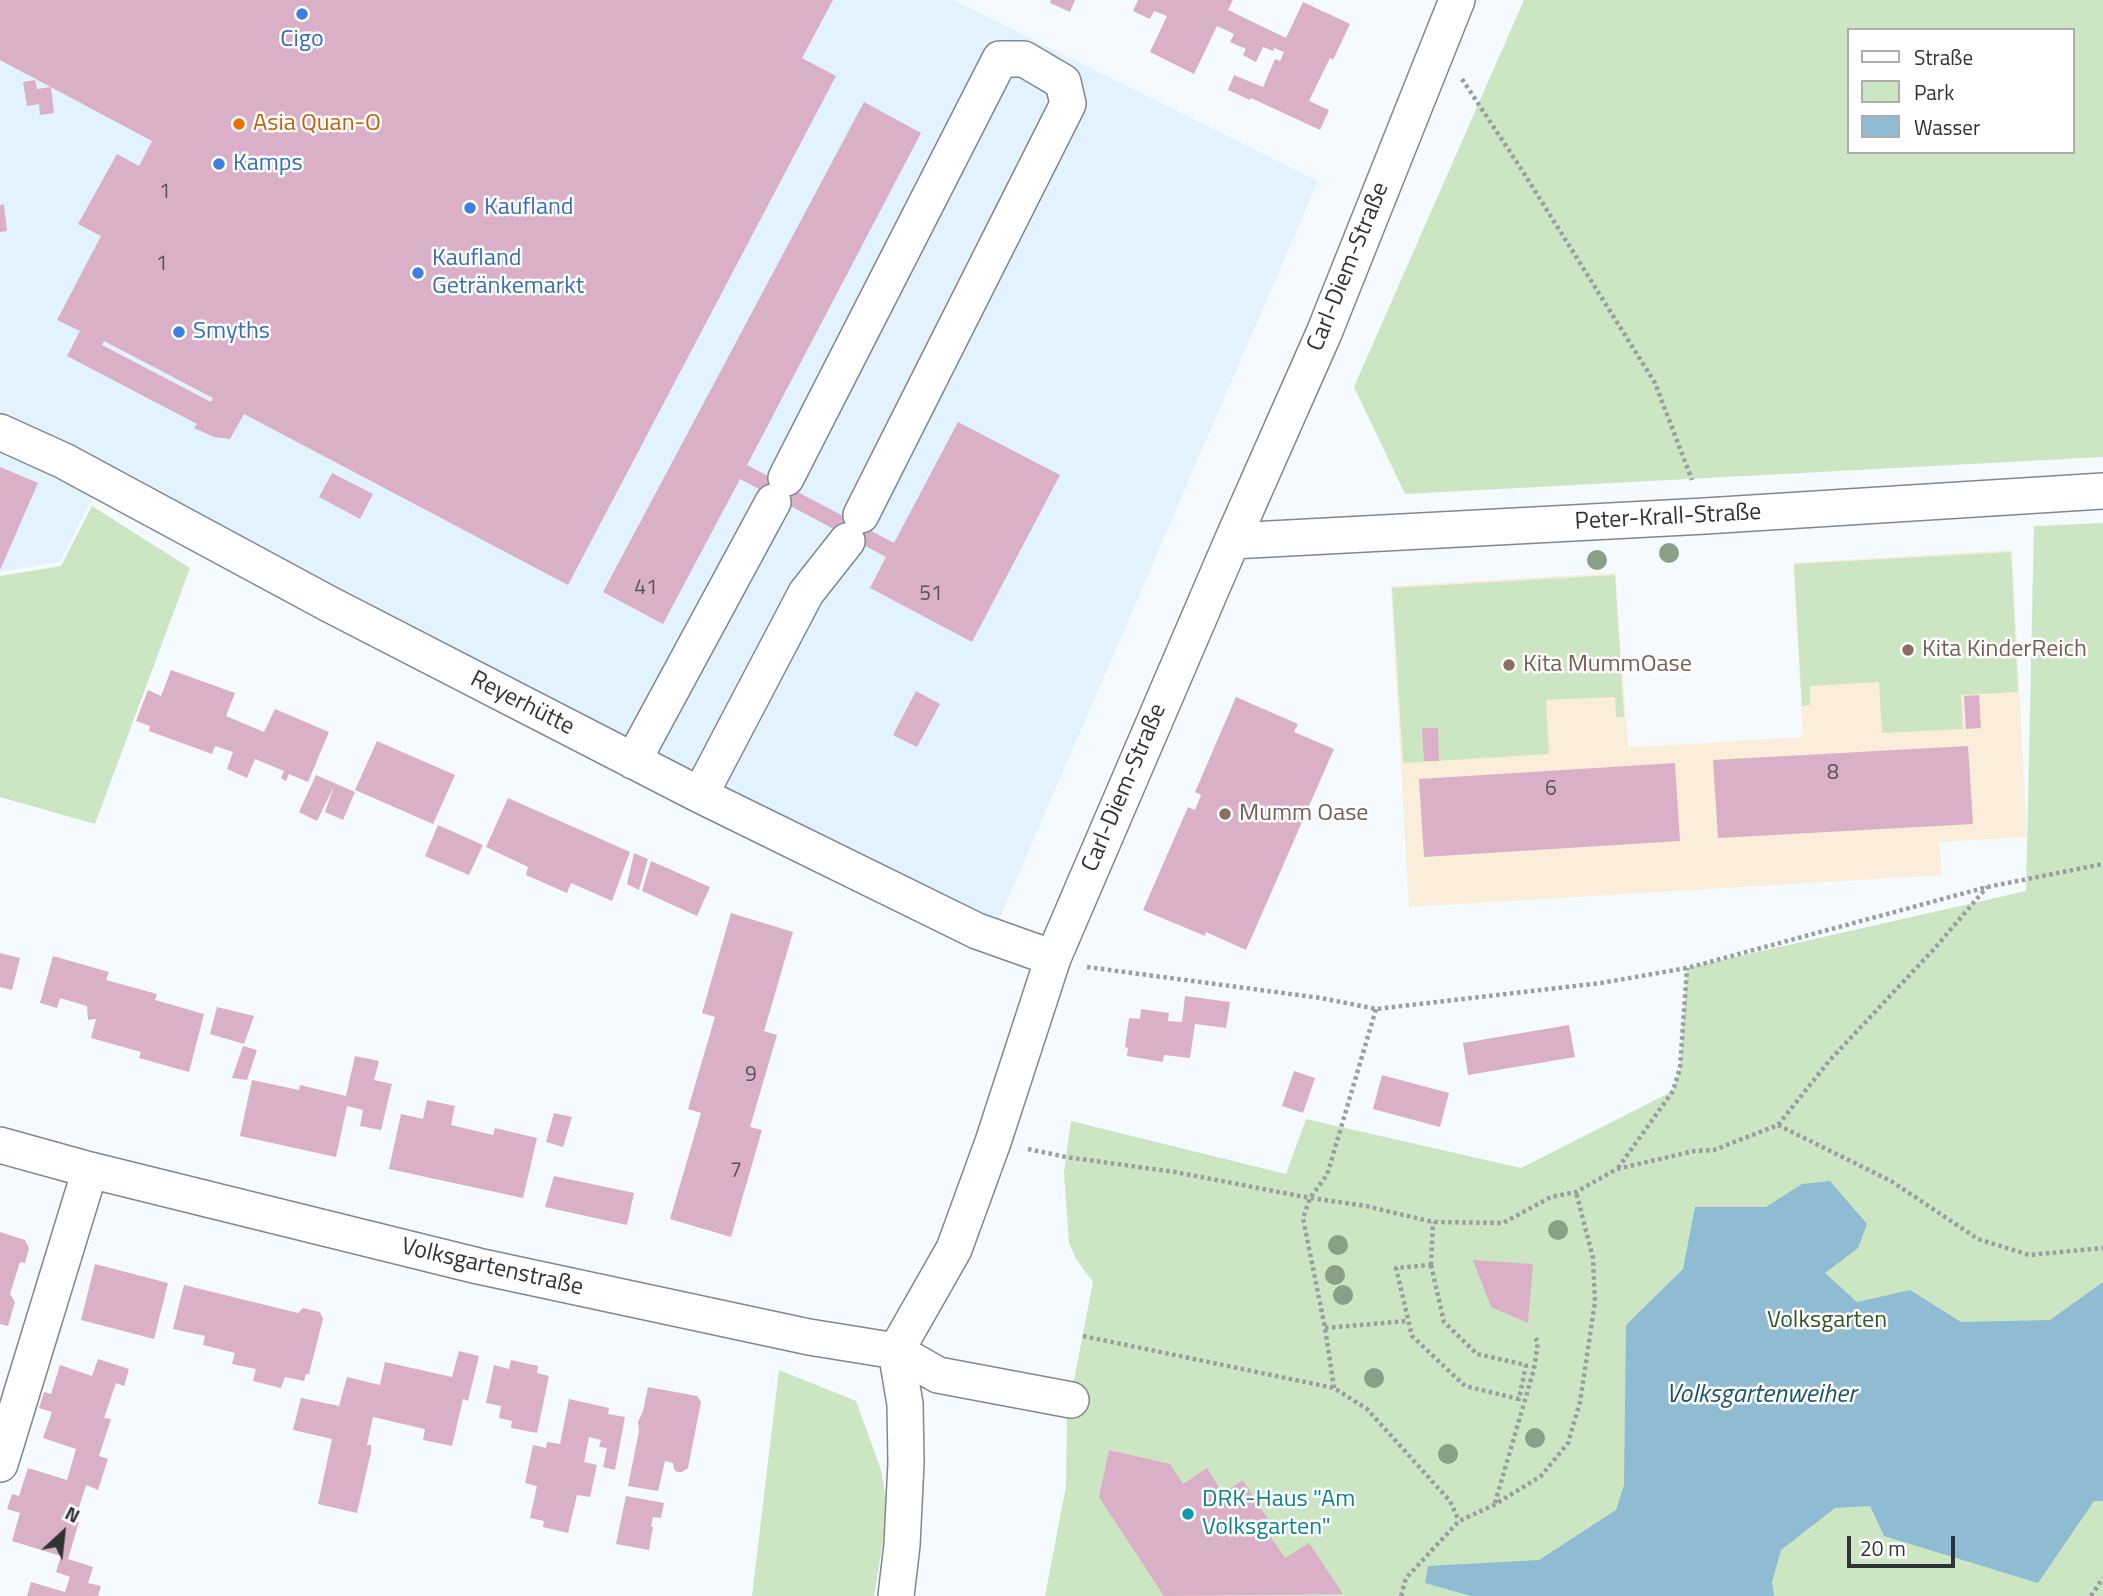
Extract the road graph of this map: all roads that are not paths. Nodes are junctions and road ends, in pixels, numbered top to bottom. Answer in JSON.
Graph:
{"nodes":[{"id":1,"x":1450,"y":2,"type":"edge"},
{"id":2,"x":0,"y":432,"type":"edge"},
{"id":3,"x":2103,"y":491,"type":"edge"},
{"id":4,"x":1232,"y":541,"type":"junction"},
{"id":5,"x":633,"y":761,"type":"junction"},
{"id":6,"x":700,"y":795,"type":"junction"},
{"id":7,"x":1053,"y":958,"type":"junction"},
{"id":8,"x":0,"y":1145,"type":"edge"},
{"id":9,"x":90,"y":1170,"type":"junction"},
{"id":10,"x":896,"y":1351,"type":"junction"},
{"id":11,"x":1071,"y":1400,"type":"dead end"},
{"id":12,"x":0,"y":1464,"type":"edge"},
{"id":13,"x":896,"y":1596,"type":"edge"}],
"edges":[{"from":1,"to":4,"type":"street","name":"Carl-Diem-Straße"},
{"from":2,"to":5,"type":"street","name":"Reyerhütte"},
{"from":3,"to":4,"type":"street","name":"Peter-Krall-Straße"},
{"from":4,"to":7,"type":"street","name":"Carl-Diem-Straße"},
{"from":5,"to":6,"type":"street","name":"Reyerhütte"},
{"from":5,"to":6,"type":"street"},
{"from":6,"to":7,"type":"street","name":"Reyerhütte"},
{"from":7,"to":10,"type":"street","name":"Carl-Diem-Straße"},
{"from":8,"to":9,"type":"street","name":"Volksgartenstraße"},
{"from":9,"to":10,"type":"street","name":"Volksgartenstraße"},
{"from":9,"to":12,"type":"street"},
{"from":10,"to":11,"type":"street"},
{"from":10,"to":13,"type":"street"}]}
